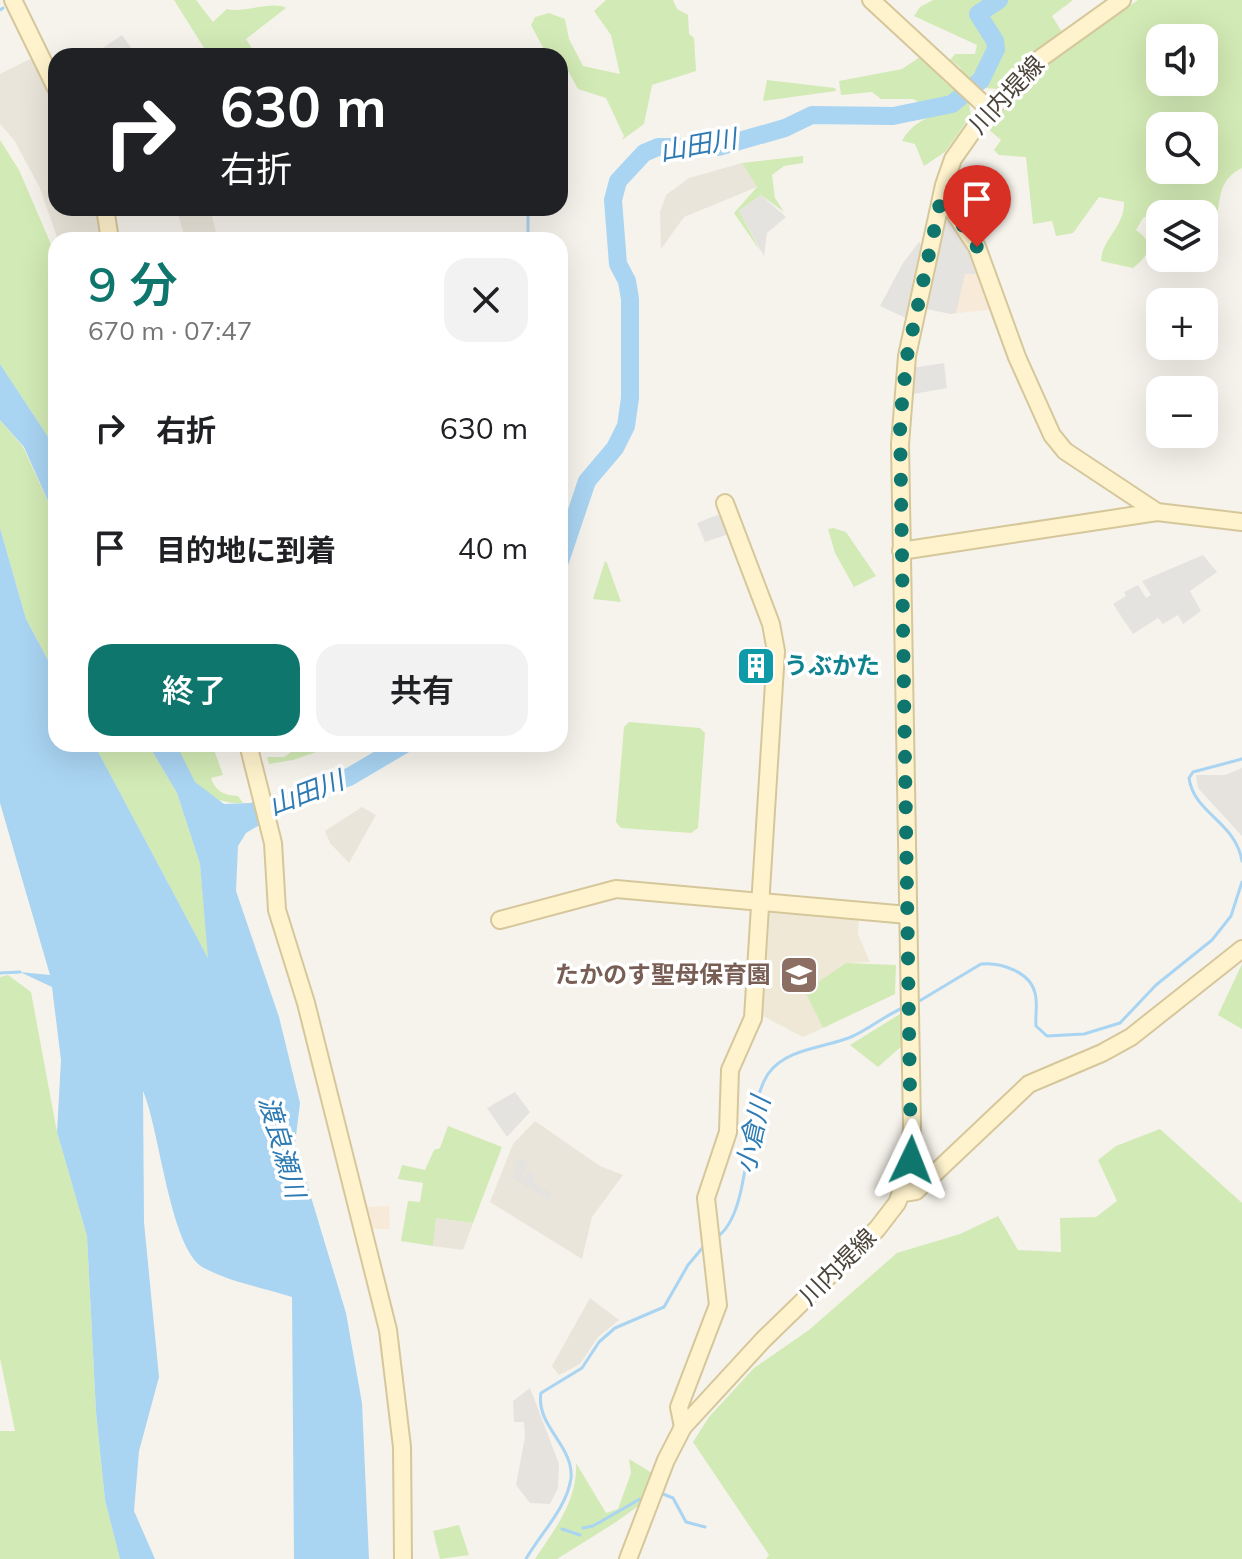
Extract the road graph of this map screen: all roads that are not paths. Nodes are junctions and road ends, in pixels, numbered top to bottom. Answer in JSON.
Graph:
{"nodes":[{"id":1,"x":13,"y":0,"type":"edge"},
{"id":2,"x":871,"y":0,"type":"edge"},
{"id":3,"x":1122,"y":0,"type":"edge"},
{"id":4,"x":48,"y":72,"type":"edge"},
{"id":5,"x":984,"y":104,"type":"junction"},
{"id":6,"x":942,"y":194,"type":"junction"},
{"id":7,"x":725,"y":503,"type":"dead end"},
{"id":8,"x":1157,"y":512,"type":"junction"},
{"id":9,"x":1242,"y":522,"type":"edge"},
{"id":10,"x":901,"y":551,"type":"junction"},
{"id":11,"x":250,"y":752,"type":"edge"},
{"id":12,"x":761,"y":900,"type":"junction"},
{"id":13,"x":908,"y":915,"type":"junction"},
{"id":14,"x":500,"y":920,"type":"dead end"},
{"id":15,"x":1242,"y":949,"type":"edge"},
{"id":16,"x":903,"y":1193,"type":"junction"},
{"id":17,"x":683,"y":1427,"type":"junction"},
{"id":18,"x":403,"y":1559,"type":"edge"},
{"id":19,"x":628,"y":1559,"type":"edge"}],
"edges":[{"from":1,"to":4,"type":"street"},
{"from":2,"to":5,"type":"street"},
{"from":3,"to":5,"type":"street","name":"川内堤線"},
{"from":5,"to":6,"type":"street","name":"川内堤線"},
{"from":6,"to":8,"type":"street"},
{"from":6,"to":10,"type":"street","name":"川内堤線"},
{"from":7,"to":12,"type":"street"},
{"from":8,"to":9,"type":"street"},
{"from":8,"to":10,"type":"street"},
{"from":10,"to":13,"type":"street","name":"川内堤線"},
{"from":11,"to":18,"type":"street"},
{"from":12,"to":13,"type":"street"},
{"from":12,"to":14,"type":"street"},
{"from":12,"to":17,"type":"street"},
{"from":13,"to":16,"type":"street","name":"川内堤線"},
{"from":15,"to":16,"type":"street"},
{"from":16,"to":17,"type":"street","name":"川内堤線"},
{"from":17,"to":19,"type":"street","name":"川内堤線"}]}
